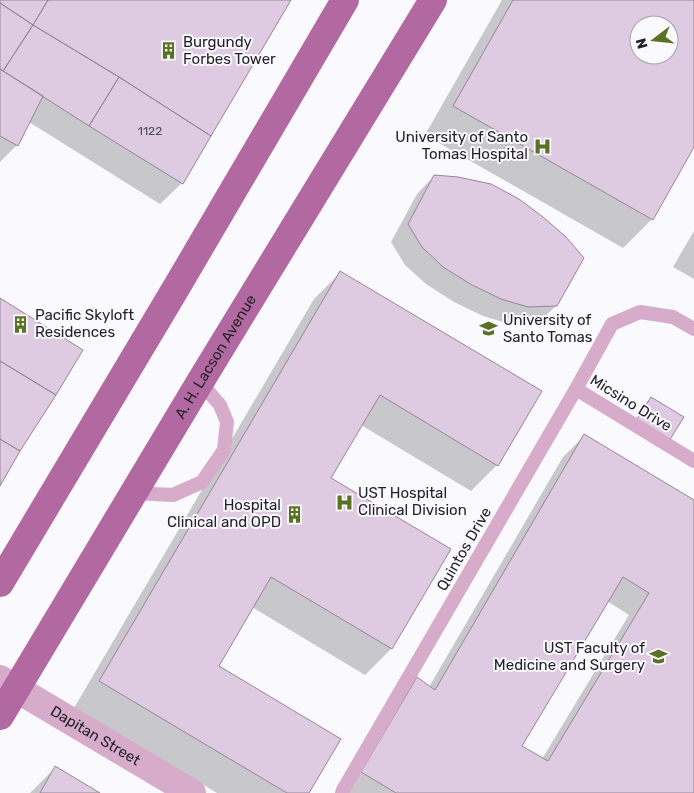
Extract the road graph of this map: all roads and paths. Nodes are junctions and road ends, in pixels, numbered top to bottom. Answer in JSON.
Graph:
{"nodes":[{"id":1,"x":345,"y":0,"type":"edge"},
{"id":2,"x":433,"y":0,"type":"edge"},
{"id":3,"x":694,"y":329,"type":"edge"},
{"id":4,"x":200,"y":382,"type":"junction"},
{"id":5,"x":576,"y":389,"type":"junction"},
{"id":6,"x":694,"y":461,"type":"edge"},
{"id":7,"x":134,"y":493,"type":"junction"},
{"id":8,"x":0,"y":583,"type":"edge"},
{"id":9,"x":8,"y":684,"type":"edge"},
{"id":10,"x":0,"y":716,"type":"edge"},
{"id":11,"x":343,"y":792,"type":"edge"},
{"id":12,"x":192,"y":793,"type":"edge"}],
"edges":[{"from":1,"to":8,"type":"main road"},
{"from":2,"to":4,"type":"main road","name":"A. H. Lacson Avenue"},
{"from":3,"to":5,"type":"lane","name":"Quintos Drive"},
{"from":4,"to":7,"type":"main road","name":"A. H. Lacson Avenue"},
{"from":4,"to":7,"type":"lane"},
{"from":5,"to":6,"type":"lane","name":"Micsino Drive"},
{"from":5,"to":11,"type":"lane","name":"Quintos Drive"},
{"from":7,"to":9,"type":"main road","name":"A. H. Lacson Avenue"},
{"from":9,"to":10,"type":"main road","name":"A. H. Lacson Avenue"},
{"from":9,"to":12,"type":"street","name":"Dapitan Street"}]}
